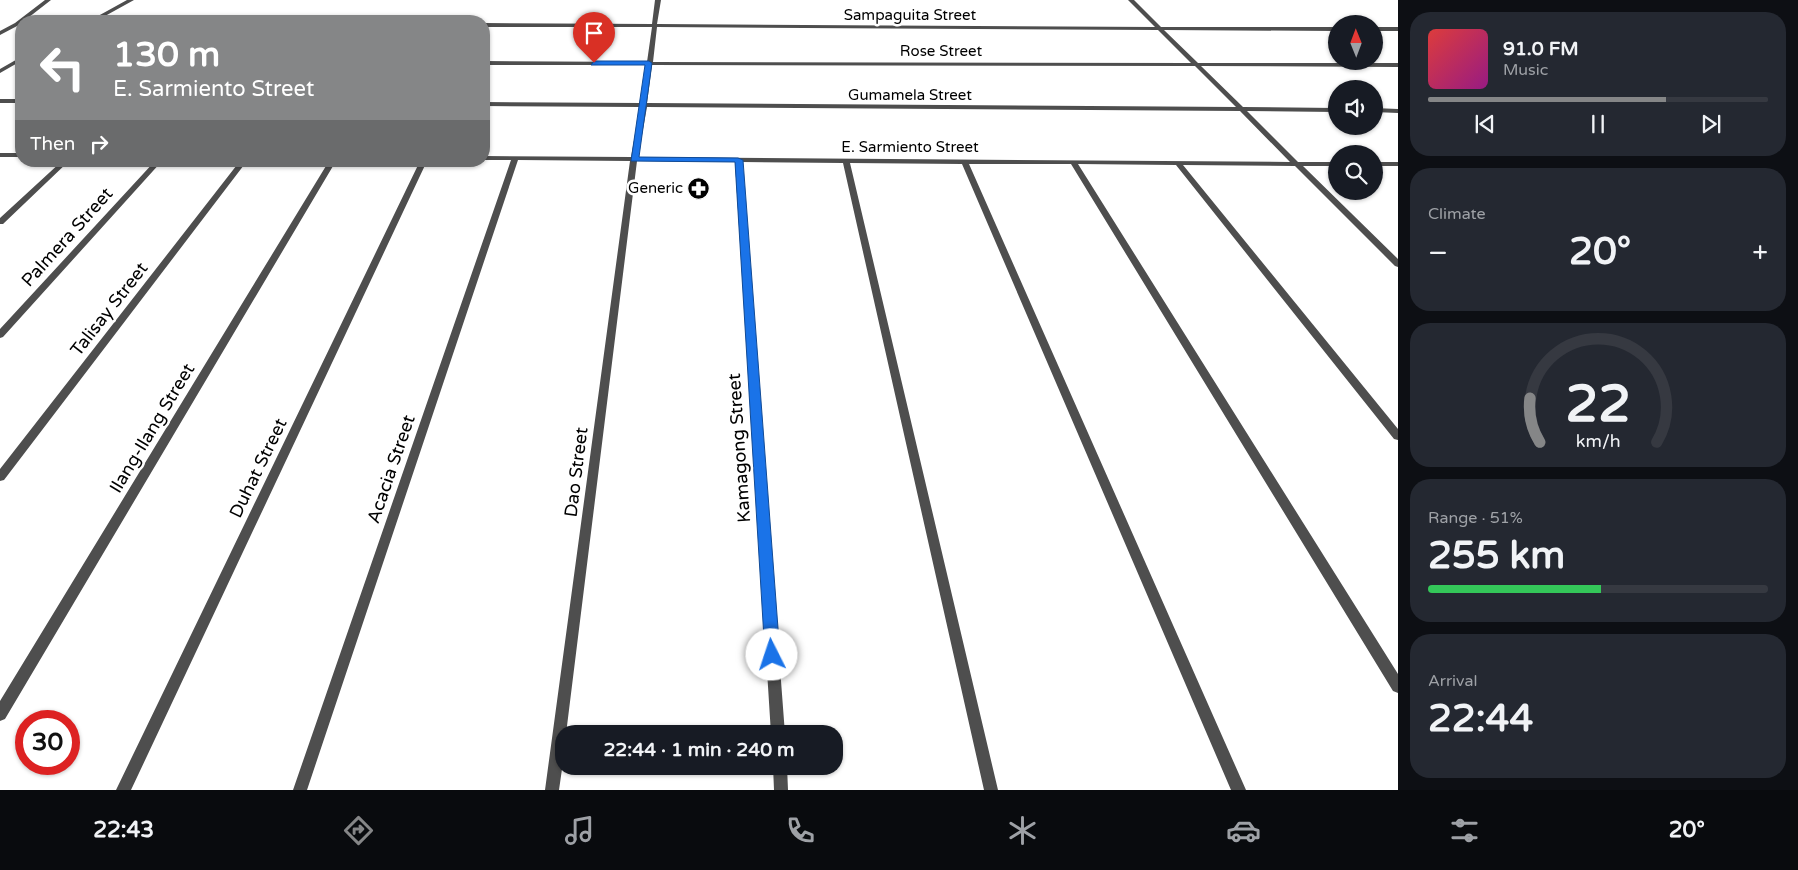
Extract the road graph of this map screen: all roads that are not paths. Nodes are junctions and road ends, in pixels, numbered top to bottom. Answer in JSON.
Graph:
{"nodes":[{"id":1,"x":48,"y":0,"type":"edge"},
{"id":2,"x":131,"y":0,"type":"edge"},
{"id":3,"x":658,"y":0,"type":"edge"},
{"id":4,"x":1131,"y":0,"type":"edge"},
{"id":5,"x":29,"y":15,"type":"edge"},
{"id":6,"x":103,"y":15,"type":"edge"},
{"id":7,"x":15,"y":25,"type":"edge"},
{"id":8,"x":490,"y":25,"type":"edge"},
{"id":9,"x":655,"y":26,"type":"junction"},
{"id":10,"x":1398,"y":29,"type":"edge"},
{"id":11,"x":1161,"y":30,"type":"junction"},
{"id":12,"x":1328,"y":30,"type":"edge"},
{"id":13,"x":1383,"y":30,"type":"edge"},
{"id":14,"x":0,"y":33,"type":"edge"},
{"id":15,"x":490,"y":63,"type":"edge"},
{"id":16,"x":649,"y":63,"type":"junction"},
{"id":17,"x":15,"y":64,"type":"edge"},
{"id":18,"x":1196,"y":64,"type":"junction"},
{"id":19,"x":1398,"y":65,"type":"edge"},
{"id":20,"x":0,"y":71,"type":"edge"},
{"id":21,"x":0,"y":101,"type":"edge"},
{"id":22,"x":15,"y":101,"type":"edge"},
{"id":23,"x":490,"y":104,"type":"edge"},
{"id":24,"x":644,"y":106,"type":"junction"},
{"id":25,"x":1241,"y":110,"type":"junction"},
{"id":26,"x":1328,"y":110,"type":"edge"},
{"id":27,"x":1383,"y":110,"type":"edge"},
{"id":28,"x":1398,"y":111,"type":"edge"},
{"id":29,"x":0,"y":155,"type":"edge"},
{"id":30,"x":15,"y":155,"type":"edge"},
{"id":31,"x":490,"y":158,"type":"edge"},
{"id":32,"x":515,"y":158,"type":"junction"},
{"id":33,"x":634,"y":159,"type":"junction"},
{"id":34,"x":738,"y":160,"type":"junction"},
{"id":35,"x":846,"y":161,"type":"junction"},
{"id":36,"x":964,"y":161,"type":"junction"},
{"id":37,"x":1073,"y":162,"type":"junction"},
{"id":38,"x":1178,"y":163,"type":"junction"},
{"id":39,"x":1296,"y":163,"type":"junction"},
{"id":40,"x":1328,"y":164,"type":"edge"},
{"id":41,"x":1383,"y":164,"type":"edge"},
{"id":42,"x":1398,"y":164,"type":"edge"},
{"id":43,"x":60,"y":167,"type":"edge"},
{"id":44,"x":154,"y":167,"type":"edge"},
{"id":45,"x":239,"y":167,"type":"edge"},
{"id":46,"x":329,"y":167,"type":"edge"},
{"id":47,"x":421,"y":167,"type":"edge"},
{"id":48,"x":0,"y":222,"type":"edge"},
{"id":49,"x":1398,"y":264,"type":"edge"},
{"id":50,"x":0,"y":335,"type":"edge"},
{"id":51,"x":1398,"y":436,"type":"edge"},
{"id":52,"x":0,"y":477,"type":"edge"},
{"id":53,"x":1398,"y":686,"type":"edge"},
{"id":54,"x":0,"y":714,"type":"edge"},
{"id":55,"x":777,"y":725,"type":"edge"},
{"id":56,"x":781,"y":775,"type":"edge"},
{"id":57,"x":123,"y":790,"type":"edge"},
{"id":58,"x":300,"y":790,"type":"edge"},
{"id":59,"x":552,"y":790,"type":"edge"},
{"id":60,"x":782,"y":790,"type":"edge"},
{"id":61,"x":991,"y":790,"type":"edge"},
{"id":62,"x":1239,"y":790,"type":"edge"}],
"edges":[{"from":1,"to":5,"type":"street"},
{"from":2,"to":6,"type":"street"},
{"from":3,"to":9,"type":"street","name":"Dao Street"},
{"from":4,"to":11,"type":"street"},
{"from":7,"to":14,"type":"street"},
{"from":8,"to":9,"type":"street","name":"Sampaguita Street"},
{"from":9,"to":11,"type":"street","name":"Sampaguita Street"},
{"from":9,"to":16,"type":"street","name":"Dao Street"},
{"from":10,"to":13,"type":"street"},
{"from":11,"to":12,"type":"street","name":"Sampaguita Street"},
{"from":11,"to":18,"type":"street"},
{"from":15,"to":16,"type":"street","name":"Rose Street"},
{"from":16,"to":18,"type":"street","name":"Rose Street"},
{"from":16,"to":24,"type":"street","name":"Dao Street"},
{"from":17,"to":20,"type":"street"},
{"from":18,"to":19,"type":"street","name":"Rose Street"},
{"from":18,"to":25,"type":"street"},
{"from":21,"to":22,"type":"street"},
{"from":23,"to":24,"type":"street","name":"Gumamela Street"},
{"from":24,"to":25,"type":"street","name":"Gumamela Street"},
{"from":24,"to":33,"type":"street","name":"Dao Street"},
{"from":25,"to":26,"type":"street","name":"Gumamela Street"},
{"from":25,"to":39,"type":"street"},
{"from":27,"to":28,"type":"street"},
{"from":29,"to":30,"type":"street"},
{"from":31,"to":32,"type":"street","name":"E. Sarmiento Street"},
{"from":32,"to":33,"type":"street","name":"E. Sarmiento Street"},
{"from":32,"to":58,"type":"street","name":"Acacia Street"},
{"from":33,"to":34,"type":"street","name":"E. Sarmiento Street"},
{"from":33,"to":59,"type":"street","name":"Dao Street"},
{"from":34,"to":35,"type":"street","name":"E. Sarmiento Street"},
{"from":34,"to":55,"type":"street","name":"Kamagong Street"},
{"from":35,"to":36,"type":"street","name":"E. Sarmiento Street"},
{"from":35,"to":61,"type":"street"},
{"from":36,"to":37,"type":"street","name":"E. Sarmiento Street"},
{"from":36,"to":62,"type":"street"},
{"from":37,"to":38,"type":"street","name":"E. Sarmiento Street"},
{"from":37,"to":53,"type":"street"},
{"from":38,"to":39,"type":"street","name":"E. Sarmiento Street"},
{"from":38,"to":51,"type":"street"},
{"from":39,"to":40,"type":"street","name":"E. Sarmiento Street"},
{"from":39,"to":49,"type":"street"},
{"from":41,"to":42,"type":"street"},
{"from":43,"to":48,"type":"street"},
{"from":44,"to":50,"type":"street","name":"Palmera Street"},
{"from":45,"to":52,"type":"street","name":"Talisay Street"},
{"from":46,"to":54,"type":"street","name":"Ilang-Ilang Street"},
{"from":47,"to":57,"type":"street","name":"Duhat Street"},
{"from":56,"to":60,"type":"street"}]}
